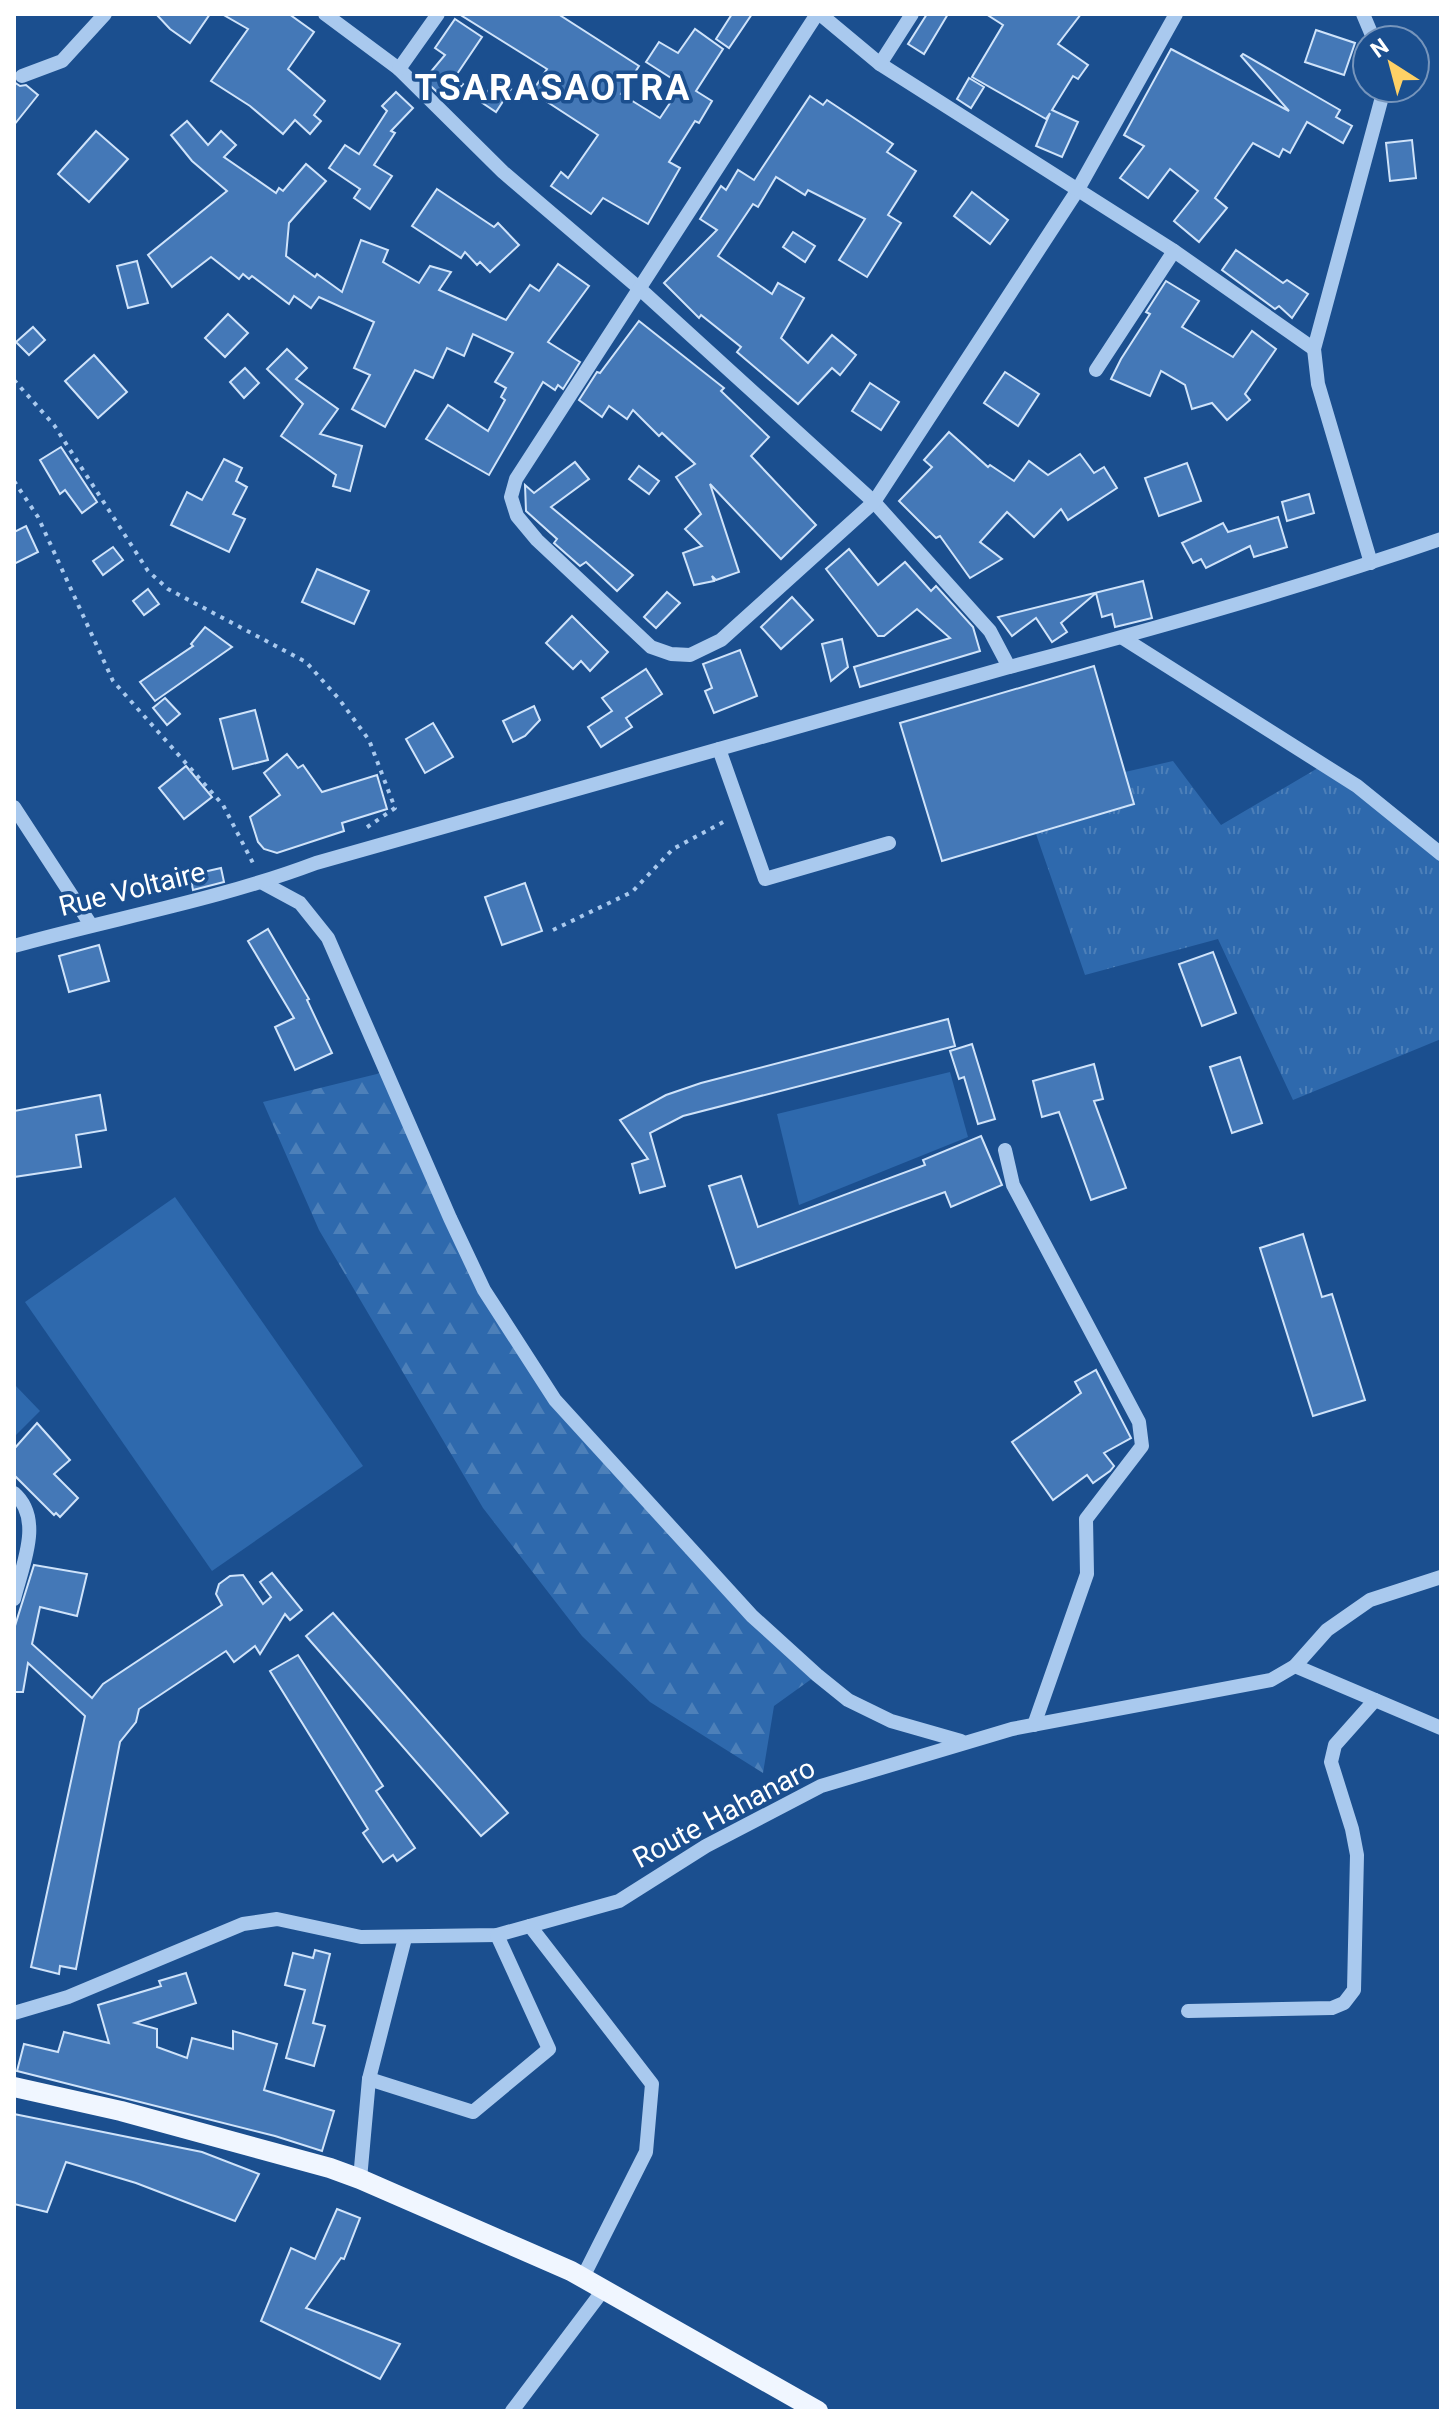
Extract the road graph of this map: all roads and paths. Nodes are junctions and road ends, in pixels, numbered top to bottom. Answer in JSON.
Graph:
{"nodes":[{"id":1,"x":105,"y":14,"type":"edge"},
{"id":2,"x":325,"y":14,"type":"edge"},
{"id":3,"x":438,"y":14,"type":"edge"},
{"id":4,"x":818,"y":14,"type":"edge"},
{"id":5,"x":912,"y":14,"type":"edge"},
{"id":6,"x":1176,"y":14,"type":"edge"},
{"id":7,"x":880,"y":64,"type":"junction"},
{"id":8,"x":399,"y":69,"type":"junction"},
{"id":9,"x":22,"y":76,"type":"dead end"},
{"id":10,"x":1380,"y":104,"type":"edge"},
{"id":11,"x":1077,"y":191,"type":"junction"},
{"id":12,"x":1174,"y":251,"type":"junction"},
{"id":13,"x":640,"y":289,"type":"junction"},
{"id":14,"x":1314,"y":349,"type":"junction"},
{"id":15,"x":1096,"y":370,"type":"dead end"},
{"id":16,"x":14,"y":380,"type":"edge"},
{"id":17,"x":14,"y":481,"type":"edge"},
{"id":18,"x":874,"y":502,"type":"junction"},
{"id":19,"x":1441,"y":539,"type":"edge"},
{"id":20,"x":1371,"y":563,"type":"junction"},
{"id":21,"x":1123,"y":638,"type":"junction"},
{"id":22,"x":1009,"y":667,"type":"junction"},
{"id":23,"x":719,"y":749,"type":"junction"},
{"id":24,"x":14,"y":807,"type":"edge"},
{"id":25,"x":742,"y":812,"type":"junction"},
{"id":26,"x":361,"y":832,"type":"dead end"},
{"id":27,"x":889,"y":843,"type":"dead end"},
{"id":28,"x":1441,"y":854,"type":"edge"},
{"id":29,"x":263,"y":883,"type":"junction"},
{"id":30,"x":91,"y":925,"type":"junction"},
{"id":31,"x":553,"y":930,"type":"dead end"},
{"id":32,"x":14,"y":946,"type":"edge"},
{"id":33,"x":1005,"y":1150,"type":"dead end"},
{"id":34,"x":14,"y":1493,"type":"edge"},
{"id":35,"x":1441,"y":1577,"type":"edge"},
{"id":36,"x":14,"y":1599,"type":"edge"},
{"id":37,"x":1295,"y":1666,"type":"junction"},
{"id":38,"x":1375,"y":1700,"type":"junction"},
{"id":39,"x":1034,"y":1725,"type":"junction"},
{"id":40,"x":1441,"y":1728,"type":"edge"},
{"id":41,"x":963,"y":1742,"type":"junction"},
{"id":42,"x":530,"y":1926,"type":"junction"},
{"id":43,"x":497,"y":1935,"type":"junction"},
{"id":44,"x":405,"y":1938,"type":"junction"},
{"id":45,"x":1188,"y":2011,"type":"dead end"},
{"id":46,"x":14,"y":2013,"type":"edge"},
{"id":47,"x":369,"y":2079,"type":"junction"},
{"id":48,"x":14,"y":2087,"type":"edge"},
{"id":49,"x":360,"y":2179,"type":"junction"},
{"id":50,"x":583,"y":2277,"type":"junction"},
{"id":51,"x":604,"y":2289,"type":"junction"},
{"id":52,"x":512,"y":2411,"type":"edge"},
{"id":53,"x":818,"y":2411,"type":"edge"}],
"edges":[{"from":1,"to":9,"type":"street"},
{"from":2,"to":8,"type":"street"},
{"from":3,"to":8,"type":"street"},
{"from":4,"to":7,"type":"street"},
{"from":4,"to":13,"type":"street"},
{"from":5,"to":7,"type":"street"},
{"from":6,"to":11,"type":"street"},
{"from":7,"to":11,"type":"street"},
{"from":8,"to":13,"type":"street"},
{"from":10,"to":14,"type":"street"},
{"from":11,"to":12,"type":"street"},
{"from":11,"to":18,"type":"street"},
{"from":12,"to":14,"type":"street"},
{"from":12,"to":15,"type":"street"},
{"from":13,"to":18,"type":"street"},
{"from":13,"to":18,"type":"street"},
{"from":14,"to":20,"type":"street"},
{"from":16,"to":26,"type":"path"},
{"from":17,"to":29,"type":"path"},
{"from":18,"to":22,"type":"street"},
{"from":19,"to":20,"type":"street","name":"Rue Voltaire"},
{"from":20,"to":21,"type":"street","name":"Rue Voltaire"},
{"from":21,"to":22,"type":"street","name":"Rue Voltaire"},
{"from":21,"to":28,"type":"street"},
{"from":22,"to":23,"type":"street","name":"Rue Voltaire"},
{"from":23,"to":25,"type":"street"},
{"from":23,"to":29,"type":"street","name":"Rue Voltaire"},
{"from":24,"to":30,"type":"street"},
{"from":25,"to":27,"type":"street"},
{"from":25,"to":31,"type":"path"},
{"from":29,"to":30,"type":"street","name":"Rue Voltaire"},
{"from":29,"to":41,"type":"street"},
{"from":30,"to":32,"type":"street","name":"Rue Voltaire"},
{"from":33,"to":39,"type":"street"},
{"from":34,"to":36,"type":"street"},
{"from":35,"to":37,"type":"street","name":"Route Hahanaro"},
{"from":37,"to":38,"type":"street"},
{"from":37,"to":39,"type":"street","name":"Route Hahanaro"},
{"from":38,"to":40,"type":"street"},
{"from":38,"to":45,"type":"street"},
{"from":39,"to":41,"type":"street","name":"Route Hahanaro"},
{"from":41,"to":42,"type":"street","name":"Route Hahanaro"},
{"from":42,"to":43,"type":"street","name":"Route Hahanaro"},
{"from":42,"to":50,"type":"street"},
{"from":43,"to":44,"type":"street","name":"Route Hahanaro"},
{"from":43,"to":47,"type":"street"},
{"from":44,"to":46,"type":"street","name":"Route Hahanaro"},
{"from":44,"to":47,"type":"street"},
{"from":47,"to":49,"type":"street"},
{"from":48,"to":49,"type":"main road"},
{"from":49,"to":50,"type":"main road"},
{"from":50,"to":51,"type":"main road"},
{"from":51,"to":52,"type":"street"},
{"from":51,"to":53,"type":"main road"}]}
